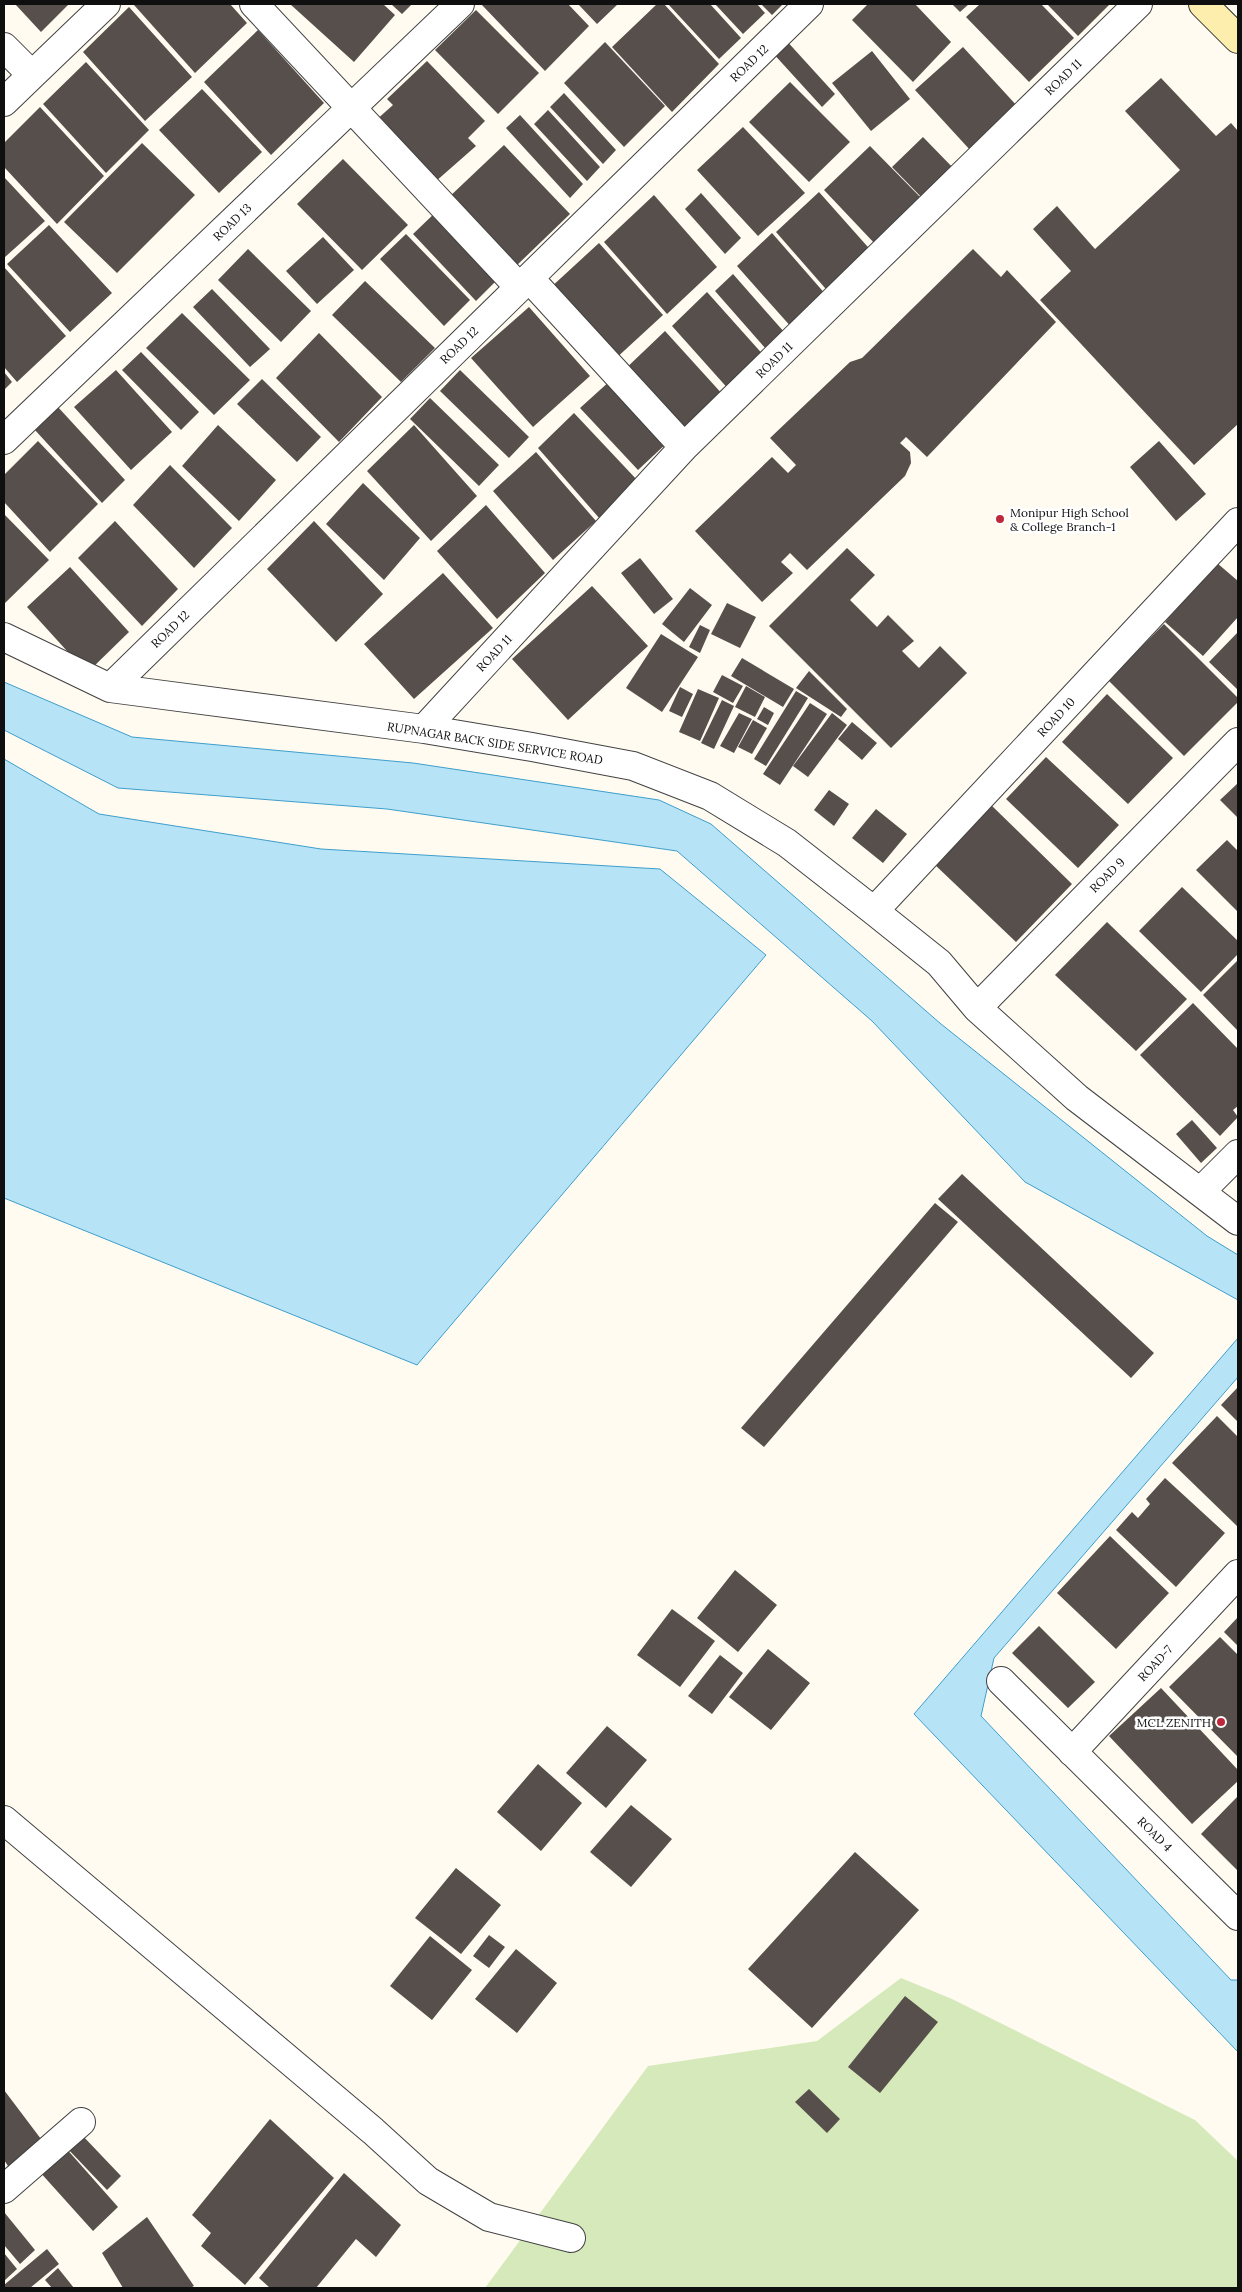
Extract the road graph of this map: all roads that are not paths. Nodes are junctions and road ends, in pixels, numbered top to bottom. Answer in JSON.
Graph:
{"nodes":[{"id":1,"x":106,"y":4,"type":"edge"},
{"id":2,"x":254,"y":4,"type":"edge"},
{"id":3,"x":460,"y":4,"type":"edge"},
{"id":4,"x":810,"y":4,"type":"edge"},
{"id":5,"x":1138,"y":4,"type":"edge"},
{"id":6,"x":1203,"y":4,"type":"edge"},
{"id":7,"x":1238,"y":39,"type":"edge"},
{"id":8,"x":4,"y":47,"type":"edge"},
{"id":9,"x":32,"y":75,"type":"junction"},
{"id":10,"x":4,"y":102,"type":"edge"},
{"id":11,"x":352,"y":107,"type":"junction"},
{"id":12,"x":524,"y":282,"type":"junction"},
{"id":13,"x":4,"y":440,"type":"edge"},
{"id":14,"x":684,"y":447,"type":"junction"},
{"id":15,"x":1238,"y":522,"type":"edge"},
{"id":16,"x":4,"y":637,"type":"edge"},
{"id":17,"x":110,"y":688,"type":"junction"},
{"id":18,"x":424,"y":729,"type":"junction"},
{"id":19,"x":1238,"y":742,"type":"edge"},
{"id":20,"x":874,"y":911,"type":"junction"},
{"id":21,"x":977,"y":1008,"type":"junction"},
{"id":22,"x":1238,"y":1154,"type":"edge"},
{"id":23,"x":1201,"y":1191,"type":"junction"},
{"id":24,"x":1238,"y":1221,"type":"edge"},
{"id":25,"x":1238,"y":1574,"type":"edge"},
{"id":26,"x":1001,"y":1682,"type":"dead end"},
{"id":27,"x":1072,"y":1752,"type":"junction"},
{"id":28,"x":4,"y":1820,"type":"edge"},
{"id":29,"x":1238,"y":1916,"type":"edge"},
{"id":30,"x":81,"y":2122,"type":"dead end"},
{"id":31,"x":4,"y":2190,"type":"edge"},
{"id":32,"x":571,"y":2238,"type":"dead end"}],
"edges":[{"from":1,"to":9,"type":"street"},
{"from":2,"to":11,"type":"street"},
{"from":3,"to":11,"type":"street","name":"ROAD 13"},
{"from":4,"to":12,"type":"street","name":"ROAD 12"},
{"from":5,"to":14,"type":"street","name":"ROAD 11"},
{"from":6,"to":7,"type":"street"},
{"from":8,"to":9,"type":"street"},
{"from":9,"to":10,"type":"street"},
{"from":11,"to":12,"type":"street"},
{"from":11,"to":13,"type":"street","name":"ROAD 13"},
{"from":12,"to":14,"type":"street"},
{"from":12,"to":17,"type":"street","name":"ROAD 12"},
{"from":14,"to":18,"type":"street","name":"ROAD 11"},
{"from":15,"to":20,"type":"street","name":"ROAD 10"},
{"from":16,"to":17,"type":"street","name":"RUPNAGAR BACK SIDE SERVICE ROAD"},
{"from":17,"to":18,"type":"street","name":"RUPNAGAR BACK SIDE SERVICE ROAD"},
{"from":18,"to":20,"type":"street","name":"RUPNAGAR BACK SIDE SERVICE ROAD"},
{"from":19,"to":21,"type":"street","name":"ROAD 9"},
{"from":20,"to":21,"type":"street","name":"RUPNAGAR BACK SIDE SERVICE ROAD"},
{"from":21,"to":23,"type":"street","name":"RUPNAGAR BACK SIDE SERVICE ROAD"},
{"from":22,"to":23,"type":"street"},
{"from":23,"to":24,"type":"street"},
{"from":25,"to":27,"type":"street","name":"ROAD-7"},
{"from":26,"to":27,"type":"street","name":"ROAD 4"},
{"from":27,"to":29,"type":"street","name":"ROAD 4"},
{"from":28,"to":32,"type":"street"},
{"from":30,"to":31,"type":"street"}]}
